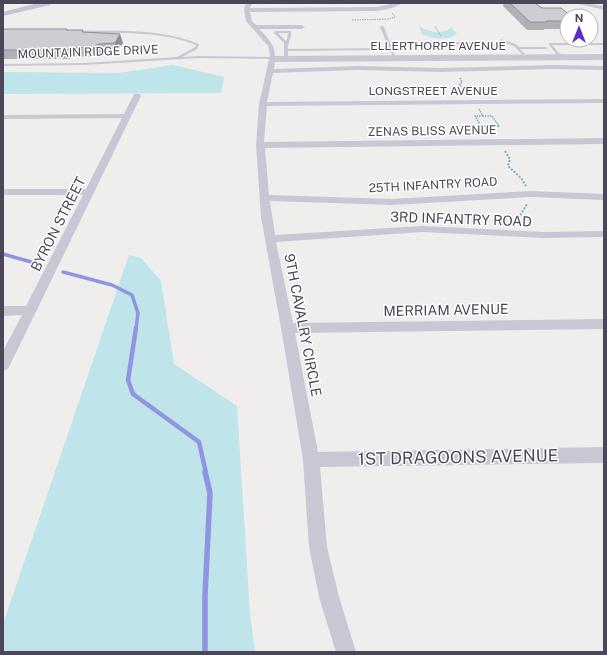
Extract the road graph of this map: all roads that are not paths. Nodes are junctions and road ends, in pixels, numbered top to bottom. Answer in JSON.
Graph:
{"nodes":[{"id":1,"x":32,"y":3,"type":"edge"},
{"id":2,"x":47,"y":3,"type":"edge"},
{"id":3,"x":400,"y":3,"type":"edge"},
{"id":4,"x":578,"y":3,"type":"edge"},
{"id":5,"x":248,"y":6,"type":"edge"},
{"id":6,"x":603,"y":8,"type":"edge"},
{"id":7,"x":3,"y":10,"type":"edge"},
{"id":8,"x":3,"y":14,"type":"edge"},
{"id":9,"x":254,"y":27,"type":"junction"},
{"id":10,"x":302,"y":27,"type":"dead end"},
{"id":11,"x":382,"y":27,"type":"dead end"},
{"id":12,"x":67,"y":32,"type":"edge"},
{"id":13,"x":500,"y":40,"type":"dead end"},
{"id":14,"x":286,"y":43,"type":"junction"},
{"id":15,"x":421,"y":44,"type":"dead end"},
{"id":16,"x":470,"y":44,"type":"dead end"},
{"id":17,"x":604,"y":44,"type":"edge"},
{"id":18,"x":546,"y":48,"type":"dead end"},
{"id":19,"x":604,"y":48,"type":"edge"},
{"id":20,"x":521,"y":51,"type":"junction"},
{"id":21,"x":558,"y":53,"type":"junction"},
{"id":22,"x":604,"y":53,"type":"edge"},
{"id":23,"x":393,"y":54,"type":"junction"},
{"id":24,"x":604,"y":57,"type":"edge"},
{"id":25,"x":277,"y":58,"type":"junction"},
{"id":26,"x":174,"y":59,"type":"junction"},
{"id":27,"x":3,"y":65,"type":"edge"},
{"id":28,"x":604,"y":68,"type":"edge"},
{"id":29,"x":137,"y":96,"type":"dead end"},
{"id":30,"x":604,"y":101,"type":"edge"},
{"id":31,"x":263,"y":104,"type":"junction"},
{"id":32,"x":127,"y":116,"type":"junction"},
{"id":33,"x":3,"y":117,"type":"edge"},
{"id":34,"x":604,"y":141,"type":"edge"},
{"id":35,"x":260,"y":145,"type":"junction"},
{"id":36,"x":3,"y":192,"type":"edge"},
{"id":37,"x":89,"y":192,"type":"junction"},
{"id":38,"x":604,"y":197,"type":"edge"},
{"id":39,"x":264,"y":198,"type":"junction"},
{"id":40,"x":604,"y":234,"type":"edge"},
{"id":41,"x":270,"y":239,"type":"junction"},
{"id":42,"x":30,"y":310,"type":"junction"},
{"id":43,"x":3,"y":311,"type":"edge"},
{"id":44,"x":604,"y":324,"type":"edge"},
{"id":45,"x":288,"y":328,"type":"junction"},
{"id":46,"x":3,"y":364,"type":"edge"},
{"id":47,"x":604,"y":455,"type":"edge"},
{"id":48,"x":311,"y":460,"type":"junction"},
{"id":49,"x":346,"y":652,"type":"edge"}],
"edges":[{"from":1,"to":7,"type":"main road"},
{"from":2,"to":8,"type":"main road"},
{"from":3,"to":5,"type":"street"},
{"from":4,"to":6,"type":"street"},
{"from":5,"to":9,"type":"street"},
{"from":9,"to":10,"type":"street"},
{"from":9,"to":25,"type":"street"},
{"from":11,"to":23,"type":"lane"},
{"from":12,"to":26,"type":"lane"},
{"from":13,"to":20,"type":"lane"},
{"from":14,"to":14,"type":"lane"},
{"from":14,"to":25,"type":"lane"},
{"from":15,"to":16,"type":"lane"},
{"from":17,"to":21,"type":"lane"},
{"from":18,"to":20,"type":"lane"},
{"from":19,"to":21,"type":"lane"},
{"from":20,"to":21,"type":"street","name":"ELLERTHORPE AVENUE"},
{"from":20,"to":23,"type":"street","name":"ELLERTHORPE AVENUE"},
{"from":21,"to":22,"type":"street","name":"ELLERTHORPE AVENUE"},
{"from":21,"to":23,"type":"street","name":"ELLERTHORPE AVENUE"},
{"from":21,"to":24,"type":"street","name":"ELLERTHORPE AVENUE"},
{"from":23,"to":25,"type":"street","name":"ELLERTHORPE AVENUE"},
{"from":23,"to":25,"type":"street","name":"ELLERTHORPE AVENUE"},
{"from":25,"to":26,"type":"lane","name":"MOUNTAIN RIDGE DRIVE"},
{"from":25,"to":28,"type":"street"},
{"from":25,"to":31,"type":"street","name":"9TH CAVALRY CIRCLE"},
{"from":26,"to":27,"type":"lane","name":"MOUNTAIN RIDGE DRIVE"},
{"from":29,"to":32,"type":"street","name":"BYRON STREET"},
{"from":30,"to":31,"type":"street","name":"LONGSTREET AVENUE"},
{"from":31,"to":35,"type":"street","name":"9TH CAVALRY CIRCLE"},
{"from":32,"to":33,"type":"street"},
{"from":32,"to":37,"type":"street","name":"BYRON STREET"},
{"from":34,"to":35,"type":"street","name":"ZENAS BLISS AVENUE"},
{"from":35,"to":39,"type":"street","name":"9TH CAVALRY CIRCLE"},
{"from":36,"to":37,"type":"street"},
{"from":37,"to":42,"type":"street","name":"BYRON STREET"},
{"from":38,"to":39,"type":"street","name":"25TH INFANTRY ROAD"},
{"from":39,"to":41,"type":"street","name":"9TH CAVALRY CIRCLE"},
{"from":40,"to":41,"type":"street","name":"3RD INFANTRY ROAD"},
{"from":41,"to":45,"type":"street","name":"9TH CAVALRY CIRCLE"},
{"from":42,"to":43,"type":"street"},
{"from":42,"to":46,"type":"street","name":"BYRON STREET"},
{"from":44,"to":45,"type":"street","name":"MERRIAM AVENUE"},
{"from":45,"to":48,"type":"street","name":"9TH CAVALRY CIRCLE"},
{"from":47,"to":48,"type":"street","name":"1ST DRAGOONS AVENUE"},
{"from":48,"to":49,"type":"street","name":"9TH CAVALRY CIRCLE"}]}
